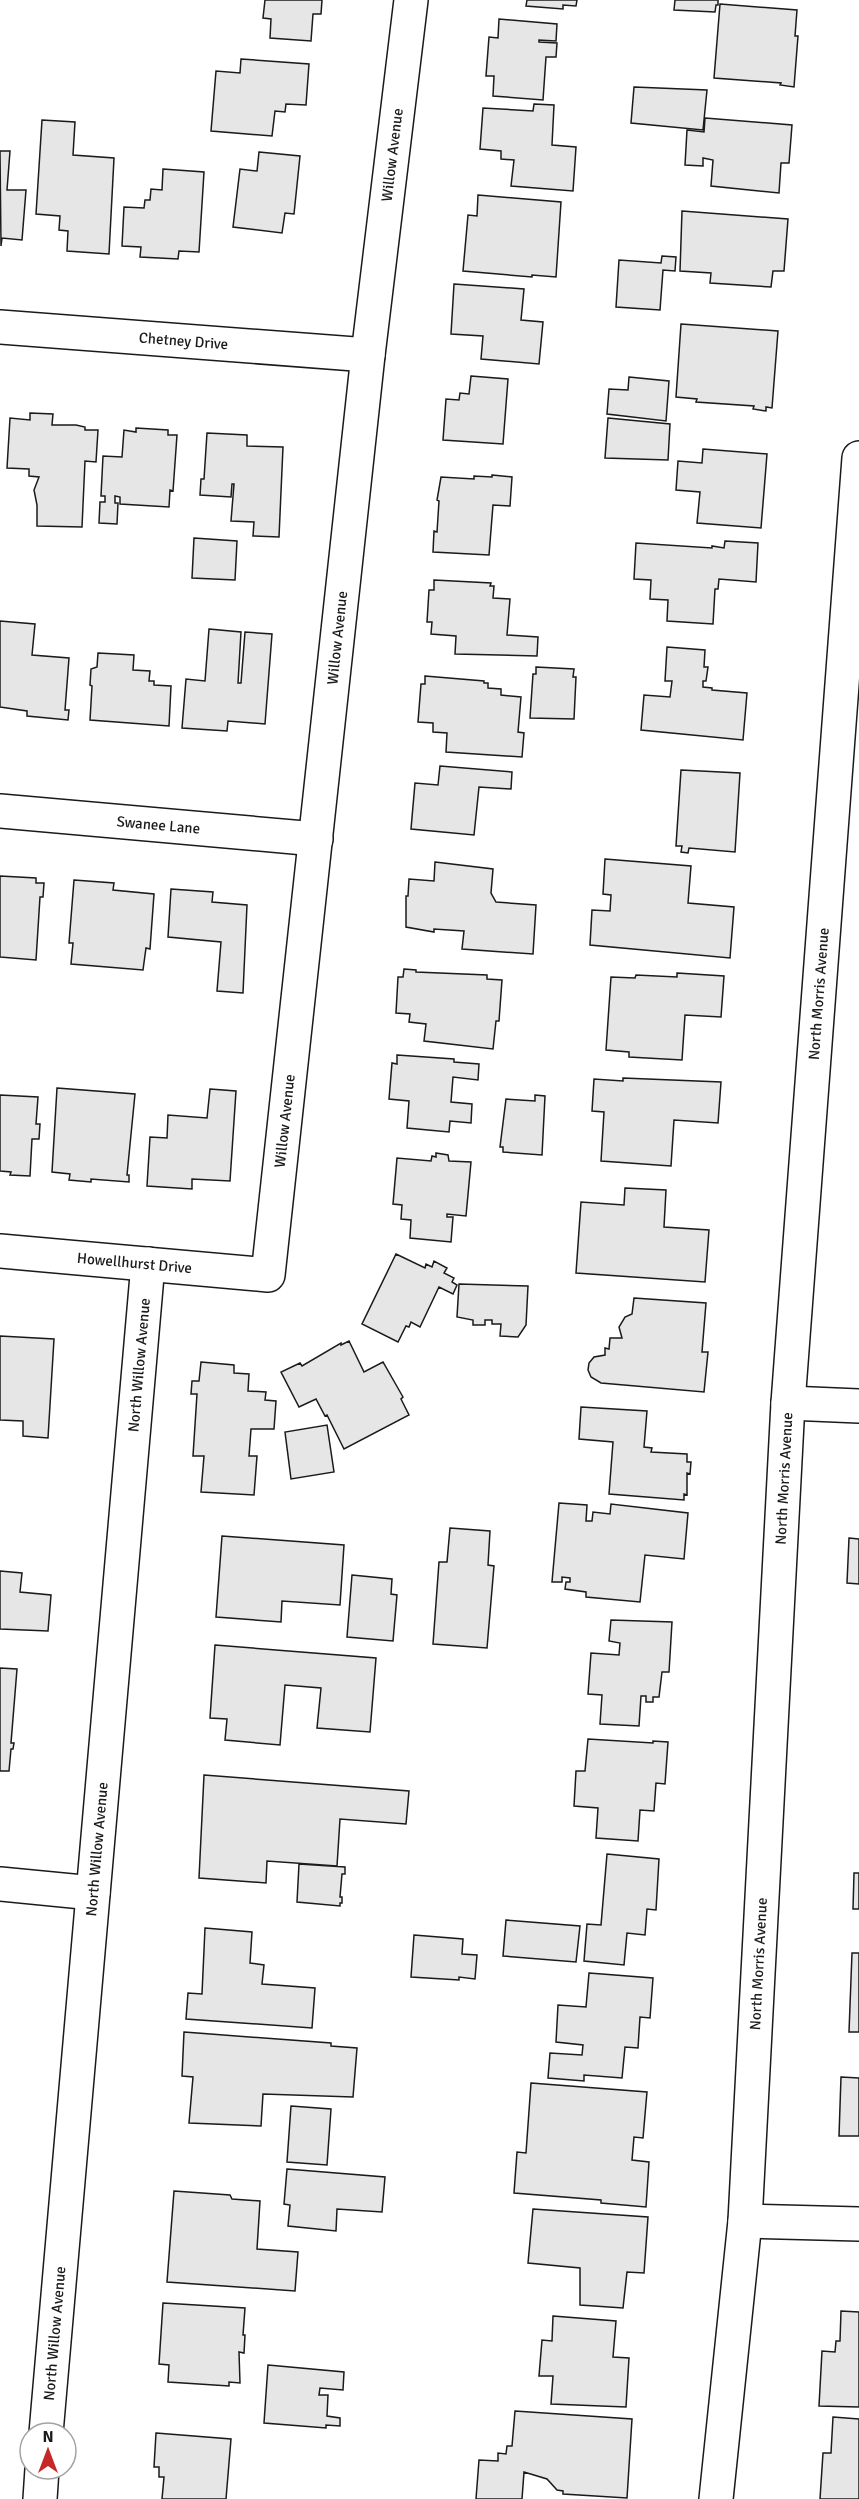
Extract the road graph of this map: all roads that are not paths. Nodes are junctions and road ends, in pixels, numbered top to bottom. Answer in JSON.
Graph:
{"nodes":[{"id":1,"x":411,"y":0,"type":"edge"},
{"id":2,"x":0,"y":327,"type":"edge"},
{"id":3,"x":368,"y":355,"type":"junction"},
{"id":4,"x":859,"y":458,"type":"edge"},
{"id":5,"x":0,"y":811,"type":"edge"},
{"id":6,"x":316,"y":839,"type":"junction"},
{"id":7,"x":0,"y":1251,"type":"edge"},
{"id":8,"x":148,"y":1264,"type":"junction"},
{"id":9,"x":268,"y":1275,"type":"joint"},
{"id":10,"x":788,"y":1403,"type":"junction"},
{"id":11,"x":859,"y":1406,"type":"edge"},
{"id":12,"x":0,"y":1884,"type":"edge"},
{"id":13,"x":93,"y":1893,"type":"junction"},
{"id":14,"x":745,"y":2221,"type":"junction"},
{"id":15,"x":859,"y":2224,"type":"edge"},
{"id":16,"x":47,"y":2421,"type":"edge"},
{"id":17,"x":41,"y":2481,"type":"edge"},
{"id":18,"x":40,"y":2499,"type":"edge"},
{"id":19,"x":716,"y":2499,"type":"edge"}],
"edges":[{"from":1,"to":3,"type":"street","name":"Willow Avenue"},
{"from":2,"to":3,"type":"street","name":"Chetney Drive"},
{"from":3,"to":6,"type":"street","name":"Willow Avenue"},
{"from":4,"to":10,"type":"street","name":"North Morris Avenue"},
{"from":5,"to":6,"type":"street","name":"Swanee Lane"},
{"from":6,"to":9,"type":"street","name":"Willow Avenue"},
{"from":7,"to":8,"type":"street","name":"Howellhurst Drive"},
{"from":8,"to":9,"type":"street","name":"Howellhurst Drive"},
{"from":8,"to":13,"type":"street","name":"North Willow Avenue"},
{"from":10,"to":11,"type":"street"},
{"from":10,"to":14,"type":"street","name":"North Morris Avenue"},
{"from":12,"to":13,"type":"street"},
{"from":13,"to":16,"type":"street","name":"North Willow Avenue"},
{"from":14,"to":15,"type":"street"},
{"from":14,"to":19,"type":"street","name":"North Morris Avenue"},
{"from":17,"to":18,"type":"street"}]}
